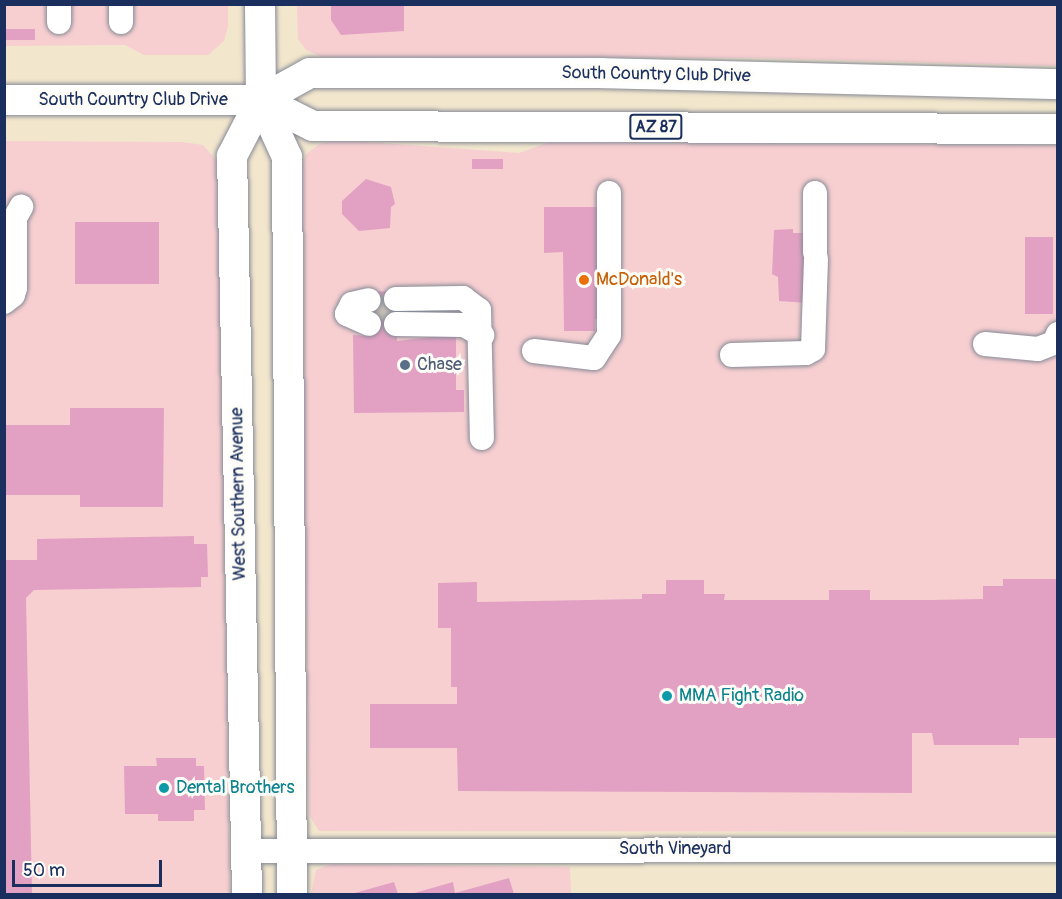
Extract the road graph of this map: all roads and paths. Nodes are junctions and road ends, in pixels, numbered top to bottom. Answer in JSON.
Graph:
{"nodes":[{"id":1,"x":260,"y":4,"type":"edge"},
{"id":2,"x":1058,"y":84,"type":"edge"},
{"id":3,"x":4,"y":100,"type":"edge"},
{"id":4,"x":261,"y":100,"type":"junction"},
{"id":5,"x":1058,"y":129,"type":"edge"},
{"id":6,"x":609,"y":193,"type":"dead end"},
{"id":7,"x":815,"y":193,"type":"dead end"},
{"id":8,"x":21,"y":207,"type":"dead end"},
{"id":9,"x":4,"y":302,"type":"edge"},
{"id":10,"x":396,"y":310,"type":"tunnel mouth"},
{"id":11,"x":1058,"y":334,"type":"edge"},
{"id":12,"x":534,"y":343,"type":"dead end"},
{"id":13,"x":985,"y":344,"type":"dead end"},
{"id":14,"x":732,"y":355,"type":"dead end"},
{"id":15,"x":482,"y":438,"type":"dead end"},
{"id":16,"x":292,"y":848,"type":"junction"},
{"id":17,"x":1058,"y":850,"type":"edge"},
{"id":18,"x":247,"y":851,"type":"junction"},
{"id":19,"x":247,"y":894,"type":"edge"},
{"id":20,"x":292,"y":894,"type":"edge"}],
"edges":[{"from":1,"to":4,"type":"main road","name":"West Southern Avenue"},
{"from":2,"to":4,"type":"main road","name":"South Country Club Drive","number":"AZ 87"},
{"from":3,"to":4,"type":"main road","name":"South Country Club Drive","number":"AZ 87"},
{"from":4,"to":5,"type":"main road","name":"South Country Club Drive","number":"AZ 87"},
{"from":4,"to":16,"type":"main road","name":"West Southern Avenue"},
{"from":4,"to":18,"type":"main road","name":"West Southern Avenue"},
{"from":6,"to":12,"type":"street"},
{"from":7,"to":14,"type":"street"},
{"from":8,"to":9,"type":"street"},
{"from":10,"to":15,"type":"street"},
{"from":11,"to":13,"type":"street"},
{"from":16,"to":17,"type":"street","name":"South Vineyard"},
{"from":16,"to":18,"type":"street","name":"South Vineyard"},
{"from":16,"to":20,"type":"main road","name":"West Southern Avenue"},
{"from":18,"to":19,"type":"main road","name":"West Southern Avenue"}]}
